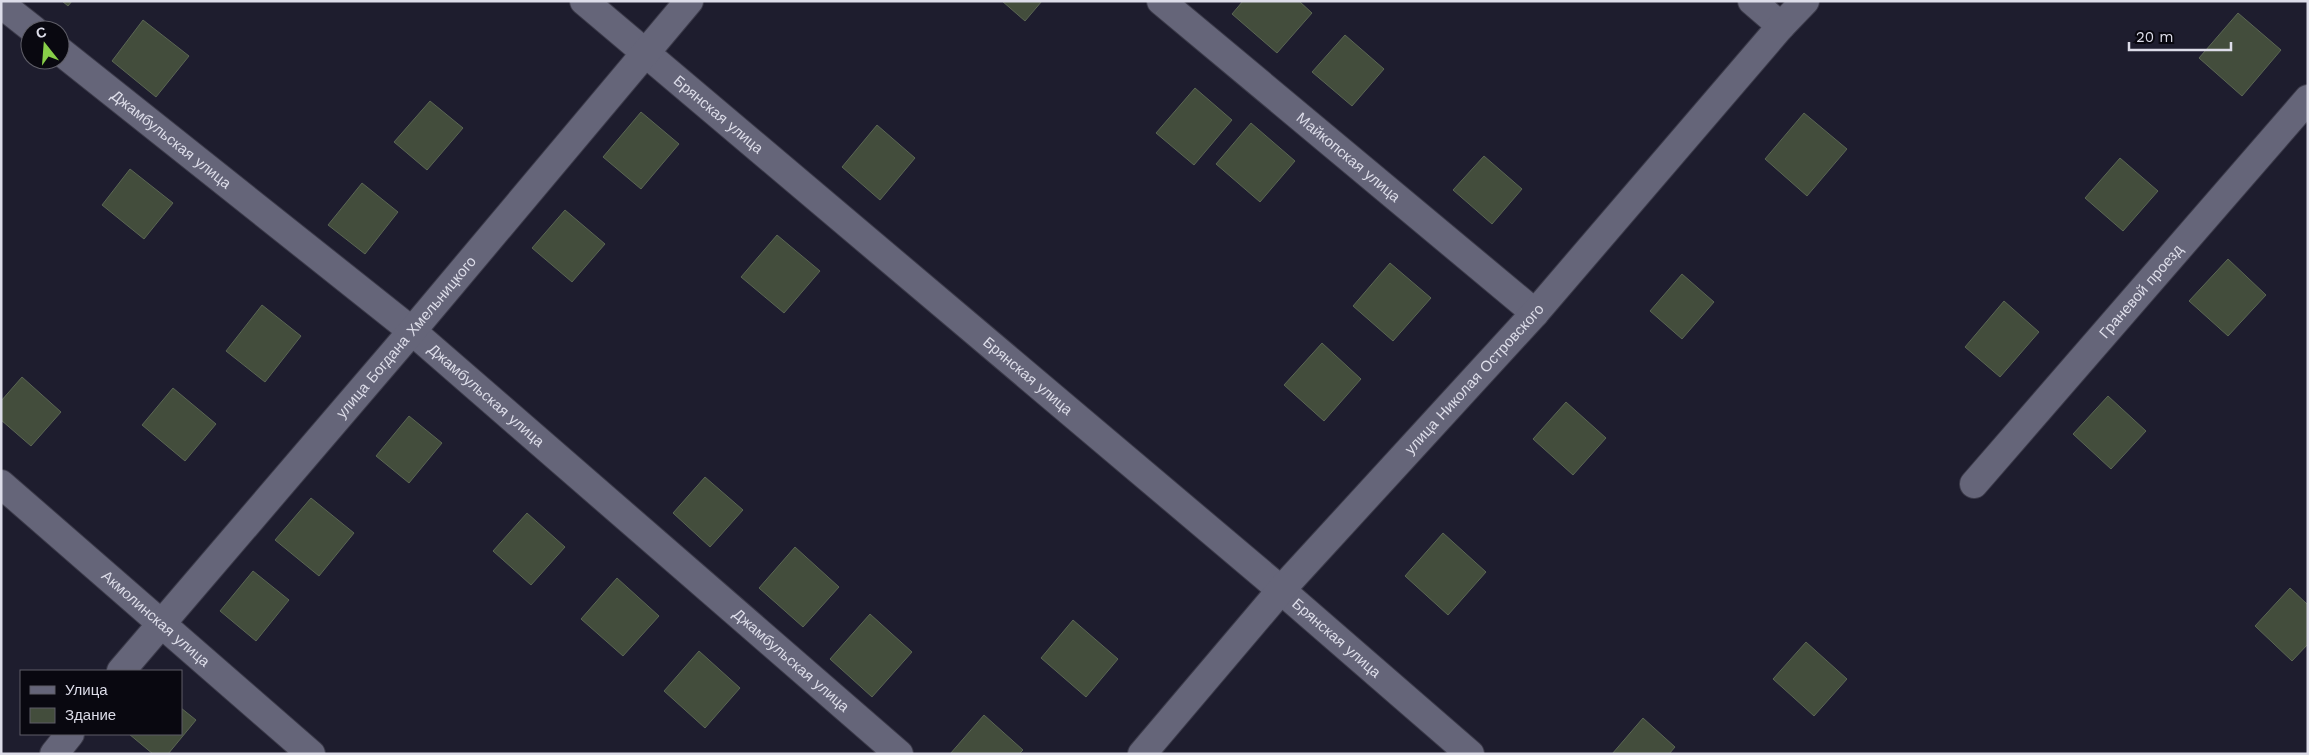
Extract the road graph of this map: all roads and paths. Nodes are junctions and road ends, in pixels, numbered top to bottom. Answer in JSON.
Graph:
{"nodes":[{"id":1,"x":584,"y":1,"type":"edge"},
{"id":2,"x":689,"y":1,"type":"edge"},
{"id":3,"x":1161,"y":1,"type":"edge"},
{"id":4,"x":1752,"y":1,"type":"edge"},
{"id":5,"x":1805,"y":1,"type":"edge"},
{"id":6,"x":1,"y":4,"type":"edge"},
{"id":7,"x":21,"y":20,"type":"edge"},
{"id":8,"x":1781,"y":26,"type":"junction"},
{"id":9,"x":646,"y":52,"type":"junction"},
{"id":10,"x":70,"y":59,"type":"edge"},
{"id":11,"x":2308,"y":100,"type":"edge"},
{"id":12,"x":1535,"y":313,"type":"junction"},
{"id":13,"x":412,"y":331,"type":"junction"},
{"id":14,"x":1,"y":484,"type":"edge"},
{"id":15,"x":1974,"y":484,"type":"dead end"},
{"id":16,"x":1281,"y":590,"type":"junction"},
{"id":17,"x":161,"y":623,"type":"junction"},
{"id":18,"x":122,"y":670,"type":"edge"},
{"id":19,"x":69,"y":735,"type":"edge"},
{"id":20,"x":54,"y":754,"type":"edge"},
{"id":21,"x":311,"y":754,"type":"edge"},
{"id":22,"x":899,"y":754,"type":"edge"},
{"id":23,"x":1142,"y":754,"type":"edge"},
{"id":24,"x":1470,"y":754,"type":"edge"}],
"edges":[{"from":1,"to":9,"type":"street","name":"Брянская улица"},
{"from":2,"to":9,"type":"street","name":"улица Богдана Хмельницкого"},
{"from":3,"to":12,"type":"street","name":"Майкопская улица"},
{"from":4,"to":8,"type":"street"},
{"from":5,"to":8,"type":"street","name":"улица Николая Островского"},
{"from":6,"to":7,"type":"street"},
{"from":8,"to":12,"type":"street","name":"улица Николая Островского"},
{"from":9,"to":13,"type":"street","name":"улица Богдана Хмельницкого"},
{"from":9,"to":16,"type":"street","name":"Брянская улица"},
{"from":10,"to":13,"type":"street","name":"Джамбульская улица"},
{"from":11,"to":15,"type":"street","name":"Граневой проезд"},
{"from":12,"to":16,"type":"street","name":"улица Николая Островского"},
{"from":13,"to":17,"type":"street","name":"улица Богдана Хмельницкого"},
{"from":13,"to":22,"type":"street","name":"Джамбульская улица"},
{"from":14,"to":17,"type":"street","name":"Акмолинская улица"},
{"from":16,"to":23,"type":"street","name":"улица Николая Островского"},
{"from":16,"to":24,"type":"street","name":"Брянская улица"},
{"from":17,"to":18,"type":"street","name":"улица Богдана Хмельницкого"},
{"from":17,"to":21,"type":"street","name":"Акмолинская улица"},
{"from":19,"to":20,"type":"street"}]}
